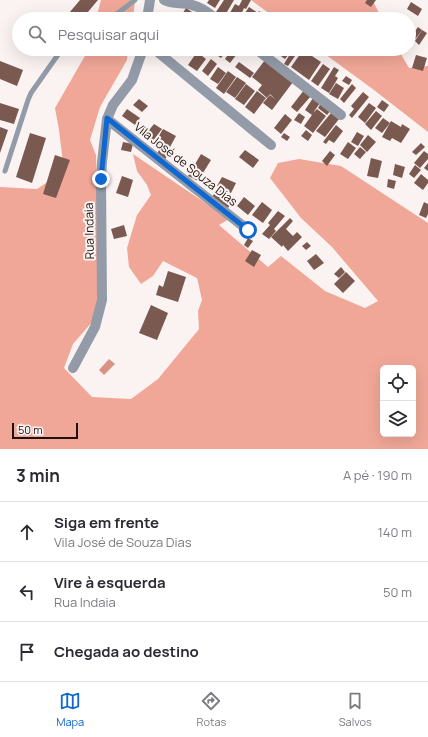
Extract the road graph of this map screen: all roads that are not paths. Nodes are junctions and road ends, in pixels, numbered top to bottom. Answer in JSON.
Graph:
{"nodes":[{"id":1,"x":135,"y":0,"type":"edge"},
{"id":2,"x":150,"y":0,"type":"edge"},
{"id":3,"x":164,"y":0,"type":"edge"},
{"id":4,"x":119,"y":12,"type":"edge"},
{"id":5,"x":148,"y":12,"type":"edge"},
{"id":6,"x":207,"y":12,"type":"edge"},
{"id":7,"x":57,"y":56,"type":"edge"},
{"id":8,"x":141,"y":56,"type":"edge"},
{"id":9,"x":162,"y":56,"type":"edge"},
{"id":10,"x":265,"y":56,"type":"edge"},
{"id":11,"x":341,"y":115,"type":"dead end"},
{"id":12,"x":107,"y":118,"type":"junction"},
{"id":13,"x":271,"y":146,"type":"dead end"},
{"id":14,"x":5,"y":171,"type":"dead end"},
{"id":15,"x":248,"y":230,"type":"dead end"},
{"id":16,"x":73,"y":368,"type":"dead end"}],
"edges":[{"from":1,"to":4,"type":"lane"},
{"from":2,"to":5,"type":"street"},
{"from":3,"to":6,"type":"street"},
{"from":7,"to":14,"type":"lane"},
{"from":8,"to":12,"type":"street","name":"Rua Indaia"},
{"from":9,"to":13,"type":"street"},
{"from":10,"to":11,"type":"street"},
{"from":12,"to":15,"type":"street","name":"Vila José de Souza Dias"},
{"from":12,"to":16,"type":"street","name":"Rua Indaia"}]}
